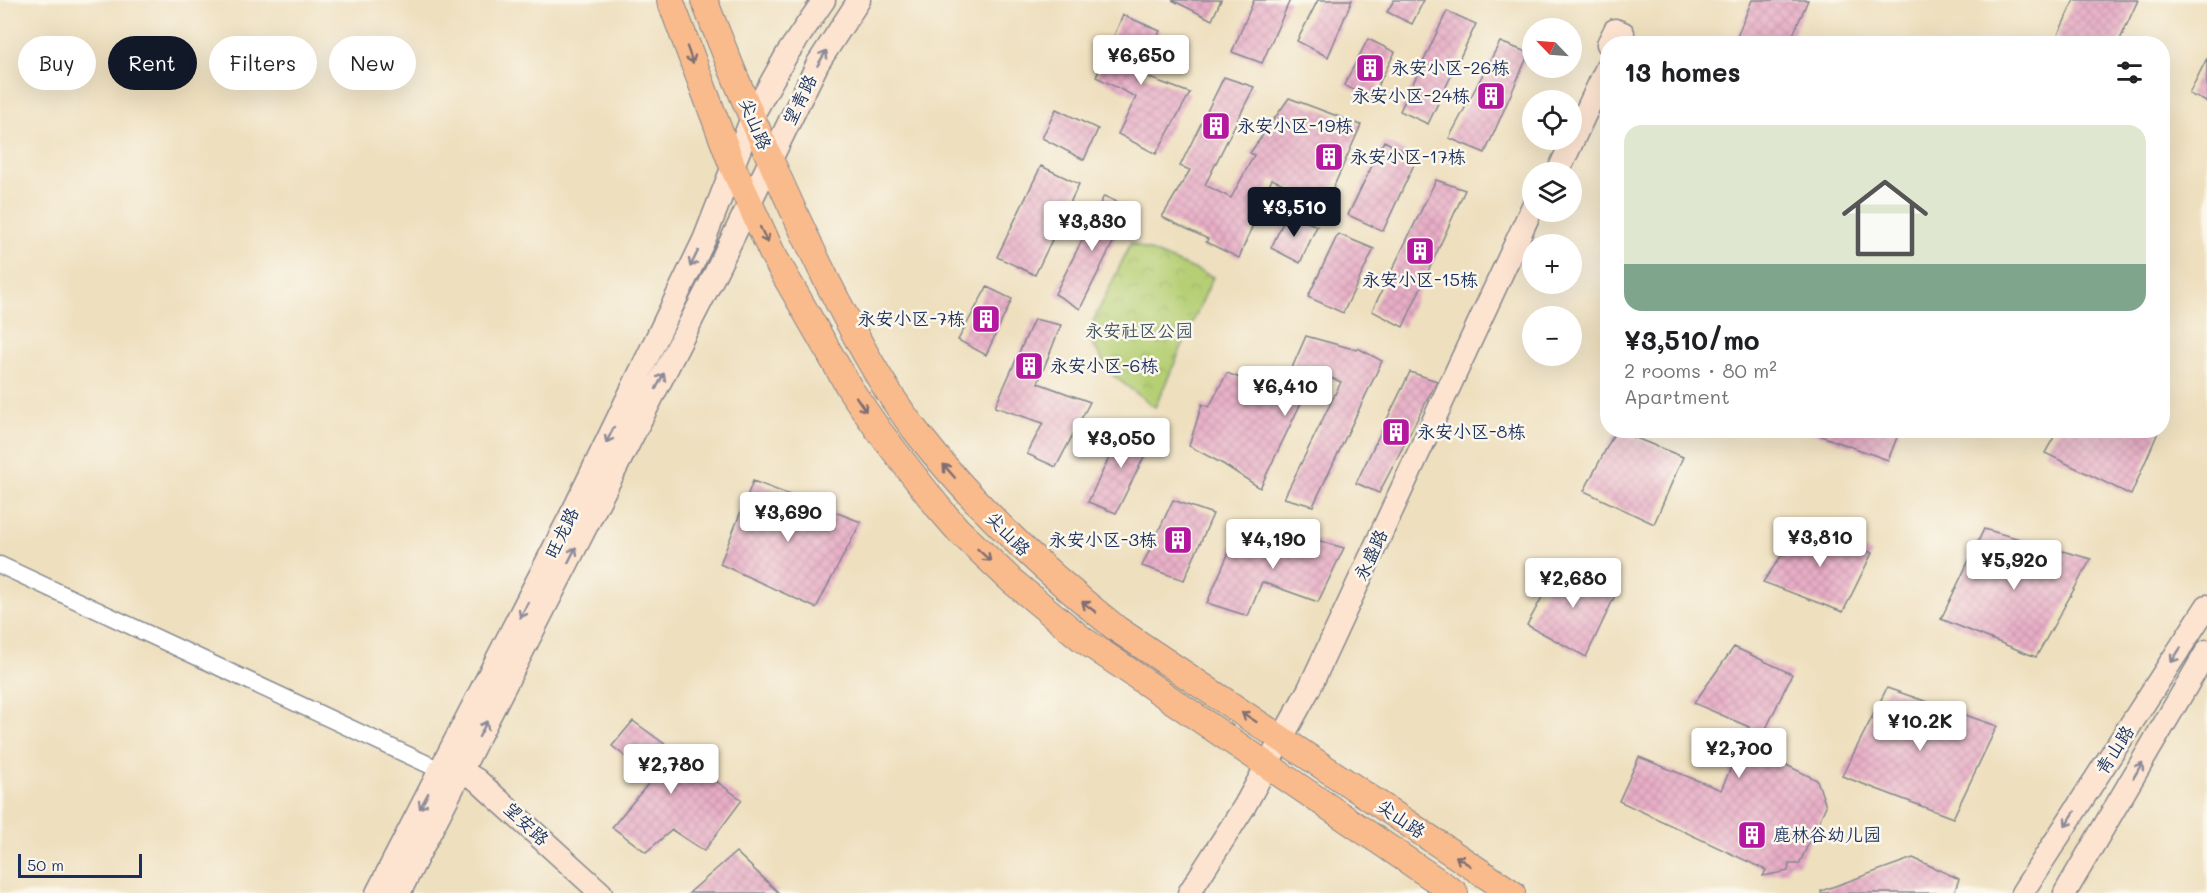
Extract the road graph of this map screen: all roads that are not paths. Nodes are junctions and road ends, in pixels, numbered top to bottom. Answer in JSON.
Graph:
{"nodes":[{"id":1,"x":670,"y":0,"type":"edge"},
{"id":2,"x":704,"y":0,"type":"edge"},
{"id":3,"x":824,"y":0,"type":"edge"},
{"id":4,"x":859,"y":0,"type":"edge"},
{"id":5,"x":1612,"y":36,"type":"edge"},
{"id":6,"x":1622,"y":36,"type":"edge"},
{"id":7,"x":1600,"y":61,"type":"edge"},
{"id":8,"x":1600,"y":82,"type":"edge"},
{"id":9,"x":1582,"y":100,"type":"edge"},
{"id":10,"x":752,"y":118,"type":"junction"},
{"id":11,"x":770,"y":160,"type":"junction"},
{"id":12,"x":1563,"y":162,"type":"edge"},
{"id":13,"x":733,"y":166,"type":"junction"},
{"id":14,"x":749,"y":204,"type":"junction"},
{"id":15,"x":1526,"y":222,"type":"edge"},
{"id":16,"x":1535,"y":222,"type":"edge"},
{"id":17,"x":0,"y":565,"type":"edge"},
{"id":18,"x":2207,"y":606,"type":"edge"},
{"id":19,"x":2207,"y":651,"type":"edge"},
{"id":20,"x":1287,"y":742,"type":"junction"},
{"id":21,"x":1272,"y":769,"type":"junction"},
{"id":22,"x":451,"y":770,"type":"junction"},
{"id":23,"x":377,"y":893,"type":"edge"},
{"id":24,"x":399,"y":893,"type":"edge"},
{"id":25,"x":587,"y":893,"type":"edge"},
{"id":26,"x":601,"y":893,"type":"edge"},
{"id":27,"x":1189,"y":893,"type":"edge"},
{"id":28,"x":1200,"y":893,"type":"edge"},
{"id":29,"x":1455,"y":893,"type":"edge"},
{"id":30,"x":1512,"y":893,"type":"edge"},
{"id":31,"x":2022,"y":893,"type":"edge"},
{"id":32,"x":2066,"y":893,"type":"edge"}],
"edges":[{"from":1,"to":13,"type":"main road","name":"尖山路","one_way":true},
{"from":2,"to":10,"type":"main road","name":"尖山路"},
{"from":3,"to":10,"type":"main road","name":"望青路"},
{"from":11,"to":4,"type":"main road","name":"望青路","one_way":true},
{"from":5,"to":6,"type":"main road"},
{"from":7,"to":9,"type":"main road"},
{"from":8,"to":12,"type":"main road"},
{"from":10,"to":11,"type":"main road","name":"尖山路"},
{"from":10,"to":13,"type":"main road","name":"望青路"},
{"from":11,"to":14,"type":"main road","name":"望青路"},
{"from":20,"to":11,"type":"main road","name":"尖山路","one_way":true},
{"from":13,"to":14,"type":"main road","name":"尖山路"},
{"from":13,"to":22,"type":"main road","name":"旺龙路","one_way":true},
{"from":14,"to":21,"type":"main road","name":"尖山路","one_way":true},
{"from":22,"to":14,"type":"main road","name":"旺龙路","one_way":true},
{"from":15,"to":20,"type":"main road","name":"永盛路"},
{"from":16,"to":20,"type":"main road","name":"永盛路"},
{"from":17,"to":22,"type":"street"},
{"from":18,"to":31,"type":"main road","name":"青山路","one_way":true},
{"from":32,"to":19,"type":"main road","name":"青山路","one_way":true},
{"from":20,"to":21,"type":"main road","name":"永盛路"},
{"from":30,"to":20,"type":"main road","name":"尖山路","one_way":true},
{"from":21,"to":27,"type":"main road","name":"永盛路"},
{"from":21,"to":28,"type":"main road","name":"永盛路"},
{"from":21,"to":29,"type":"main road","name":"尖山路"},
{"from":22,"to":23,"type":"main road","name":"旺龙路","one_way":true},
{"from":22,"to":24,"type":"main road","name":"旺龙路"},
{"from":22,"to":25,"type":"main road","name":"望安路"},
{"from":22,"to":26,"type":"main road","name":"望安路"}]}
